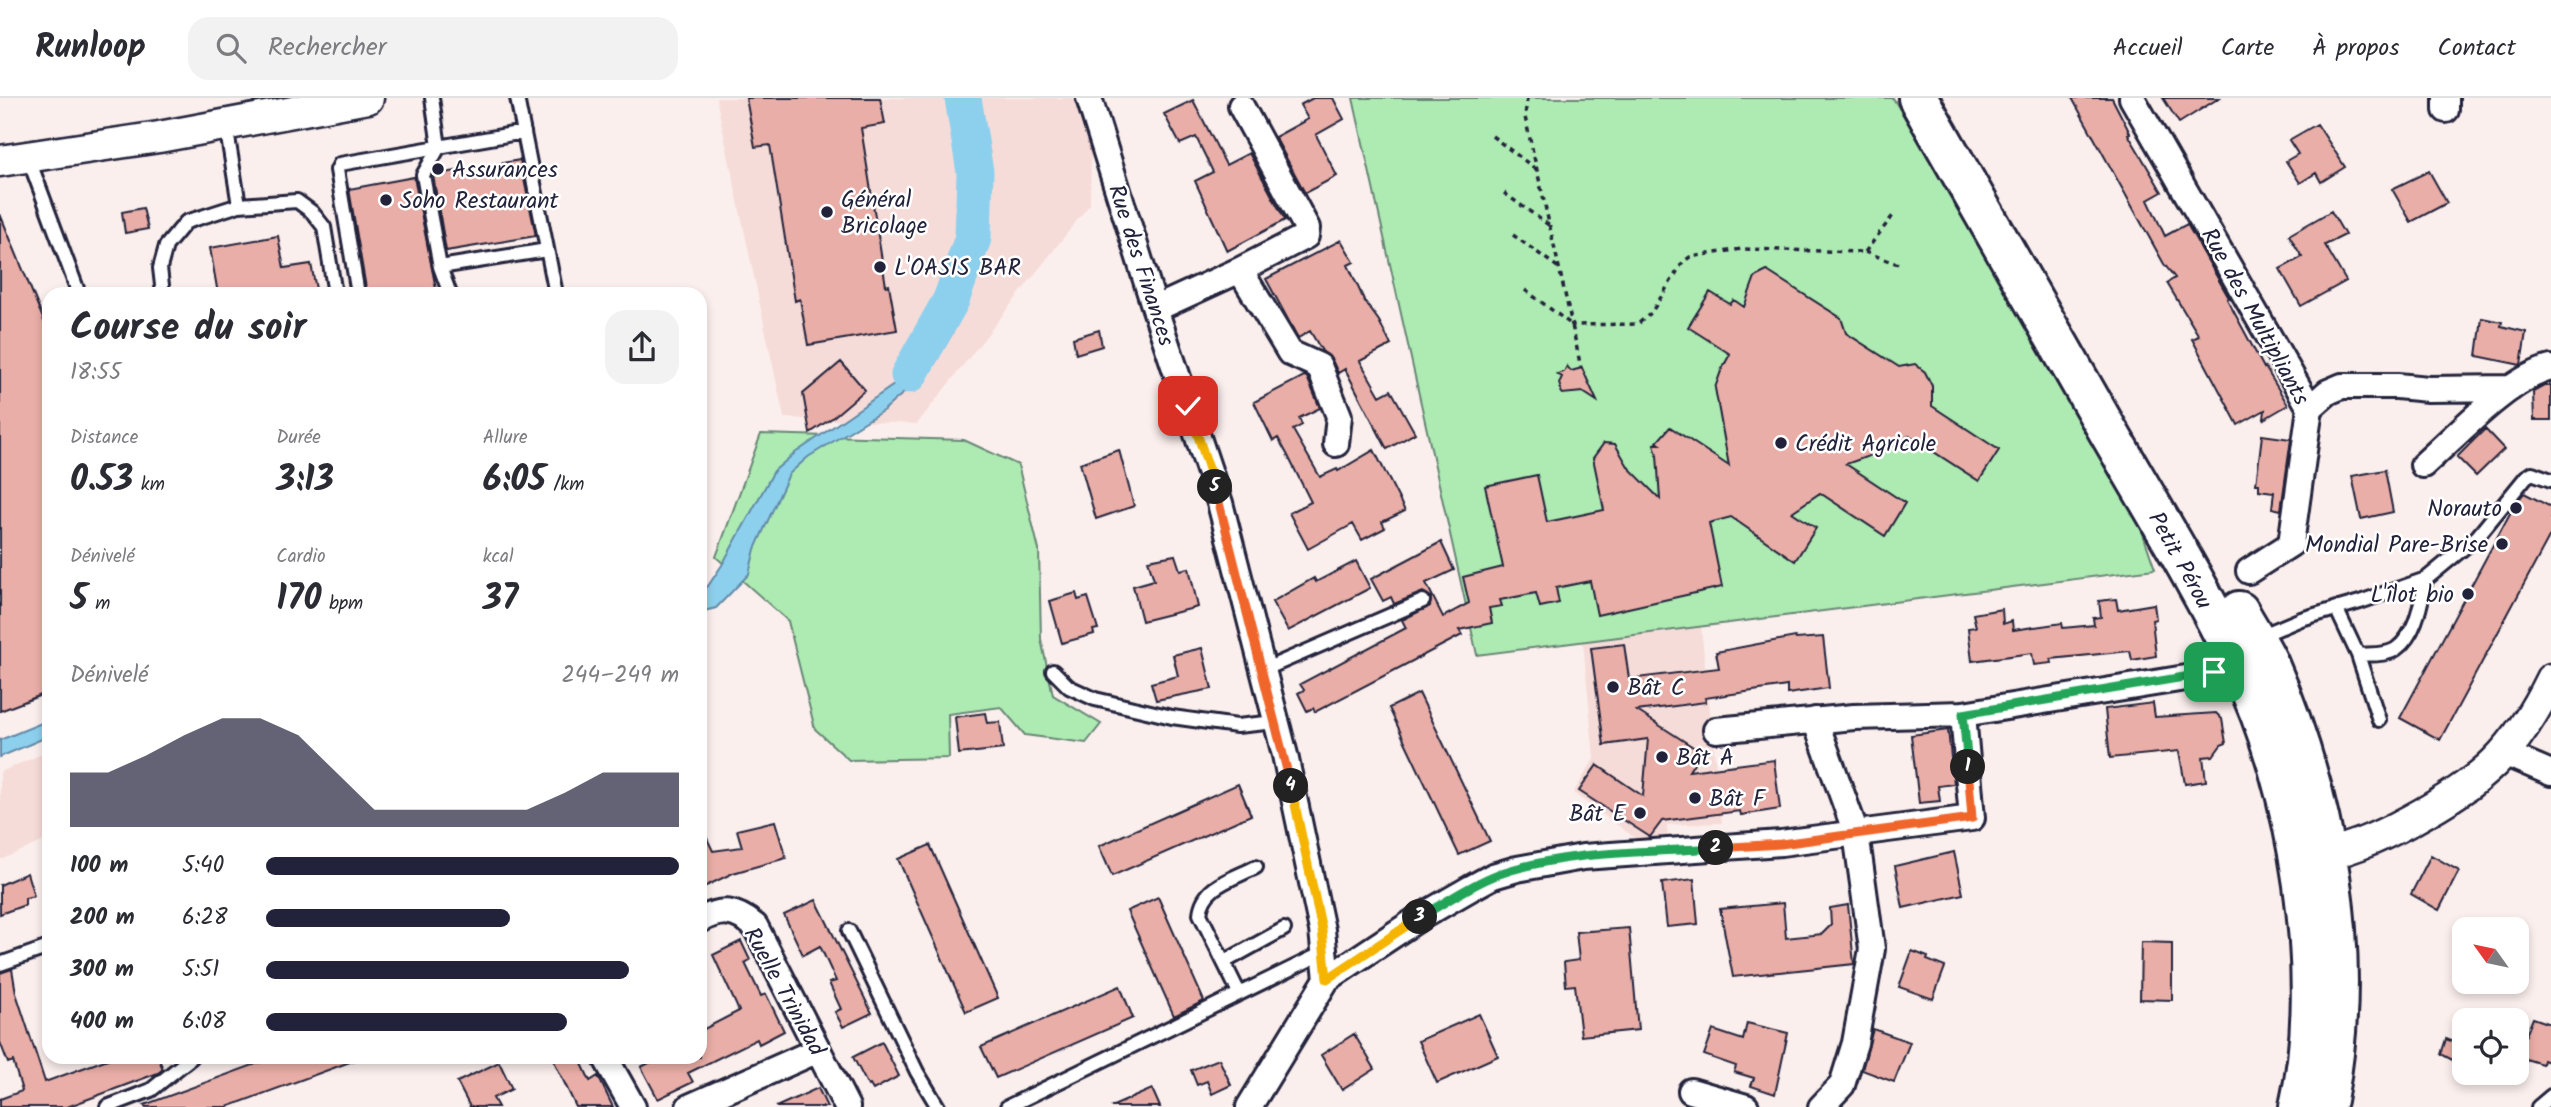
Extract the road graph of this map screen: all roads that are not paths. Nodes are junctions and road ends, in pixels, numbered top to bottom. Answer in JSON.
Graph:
{"nodes":[{"id":1,"x":368,"y":98,"type":"edge"},
{"id":2,"x":432,"y":98,"type":"edge"},
{"id":3,"x":517,"y":98,"type":"edge"},
{"id":4,"x":1089,"y":98,"type":"edge"},
{"id":5,"x":1918,"y":98,"type":"edge"},
{"id":6,"x":1948,"y":98,"type":"edge"},
{"id":7,"x":2132,"y":98,"type":"edge"},
{"id":8,"x":1241,"y":106,"type":"dead end"},
{"id":9,"x":226,"y":124,"type":"junction"},
{"id":10,"x":524,"y":132,"type":"junction"},
{"id":11,"x":439,"y":147,"type":"junction"},
{"id":12,"x":14,"y":159,"type":"edge"},
{"id":13,"x":239,"y":205,"type":"junction"},
{"id":14,"x":547,"y":250,"type":"junction"},
{"id":15,"x":440,"y":267,"type":"junction"},
{"id":16,"x":1240,"y":270,"type":"junction"},
{"id":17,"x":76,"y":287,"type":"edge"},
{"id":18,"x":162,"y":287,"type":"edge"},
{"id":19,"x":334,"y":287,"type":"edge"},
{"id":20,"x":357,"y":287,"type":"edge"},
{"id":21,"x":447,"y":287,"type":"edge"},
{"id":22,"x":555,"y":287,"type":"edge"},
{"id":23,"x":1155,"y":309,"type":"junction"},
{"id":24,"x":2551,"y":368,"type":"edge"},
{"id":25,"x":2511,"y":388,"type":"junction"},
{"id":26,"x":2311,"y":408,"type":"junction"},
{"id":27,"x":1336,"y":444,"type":"dead end"},
{"id":28,"x":2424,"y":465,"type":"dead end"},
{"id":29,"x":2551,"y":480,"type":"edge"},
{"id":30,"x":2249,"y":571,"type":"dead end"},
{"id":31,"x":2426,"y":579,"type":"junction"},
{"id":32,"x":1423,"y":601,"type":"dead end"},
{"id":33,"x":2336,"y":608,"type":"junction"},
{"id":34,"x":2358,"y":655,"type":"junction"},
{"id":35,"x":2254,"y":656,"type":"junction"},
{"id":36,"x":1263,"y":670,"type":"junction"},
{"id":37,"x":1053,"y":671,"type":"dead end"},
{"id":38,"x":2551,"y":678,"type":"edge"},
{"id":39,"x":1963,"y":714,"type":"junction"},
{"id":40,"x":1815,"y":720,"type":"junction"},
{"id":41,"x":2379,"y":720,"type":"dead end"},
{"id":42,"x":1276,"y":722,"type":"junction"},
{"id":43,"x":1716,"y":730,"type":"dead end"},
{"id":44,"x":2504,"y":753,"type":"junction"},
{"id":45,"x":2551,"y":773,"type":"edge"},
{"id":46,"x":1856,"y":834,"type":"junction"},
{"id":47,"x":2314,"y":857,"type":"junction"},
{"id":48,"x":1256,"y":867,"type":"dead end"},
{"id":49,"x":707,"y":916,"type":"edge"},
{"id":50,"x":1284,"y":929,"type":"dead end"},
{"id":51,"x":849,"y":931,"type":"dead end"},
{"id":52,"x":42,"y":949,"type":"edge"},
{"id":53,"x":1325,"y":952,"type":"junction"},
{"id":54,"x":1224,"y":962,"type":"junction"},
{"id":55,"x":0,"y":964,"type":"edge"},
{"id":56,"x":1327,"y":979,"type":"junction"},
{"id":57,"x":1239,"y":993,"type":"junction"},
{"id":58,"x":818,"y":1051,"type":"junction"},
{"id":59,"x":183,"y":1064,"type":"edge"},
{"id":60,"x":609,"y":1064,"type":"edge"},
{"id":61,"x":1691,"y":1091,"type":"dead end"},
{"id":62,"x":2551,"y":1096,"type":"edge"},
{"id":63,"x":107,"y":1107,"type":"edge"},
{"id":64,"x":633,"y":1107,"type":"edge"},
{"id":65,"x":688,"y":1107,"type":"edge"},
{"id":66,"x":847,"y":1107,"type":"edge"},
{"id":67,"x":938,"y":1107,"type":"edge"},
{"id":68,"x":1007,"y":1107,"type":"edge"},
{"id":69,"x":1249,"y":1107,"type":"edge"},
{"id":70,"x":1746,"y":1107,"type":"edge"},
{"id":71,"x":1821,"y":1107,"type":"edge"},
{"id":72,"x":2299,"y":1107,"type":"edge"},
{"id":73,"x":2325,"y":1107,"type":"edge"},
{"id":74,"x":2538,"y":1107,"type":"edge"}],
"edges":[{"from":1,"to":9,"type":"street"},
{"from":2,"to":11,"type":"lane"},
{"from":3,"to":10,"type":"lane"},
{"from":4,"to":23,"type":"street","name":"Rue des Finances"},
{"from":5,"to":35,"type":"highway","name":"Petit Pérou"},
{"from":6,"to":35,"type":"highway","name":"Petit Pérou"},
{"from":7,"to":26,"type":"street","name":"Rue des Multipliants"},
{"from":8,"to":16,"type":"street"},
{"from":9,"to":12,"type":"street"},
{"from":9,"to":13,"type":"lane"},
{"from":10,"to":11,"type":"lane"},
{"from":10,"to":14,"type":"lane"},
{"from":11,"to":15,"type":"lane"},
{"from":11,"to":20,"type":"lane"},
{"from":12,"to":17,"type":"lane"},
{"from":13,"to":18,"type":"lane"},
{"from":13,"to":19,"type":"lane"},
{"from":14,"to":15,"type":"lane"},
{"from":14,"to":22,"type":"lane"},
{"from":15,"to":21,"type":"lane"},
{"from":16,"to":23,"type":"street"},
{"from":16,"to":27,"type":"street"},
{"from":23,"to":36,"type":"street","name":"Rue des Finances"},
{"from":24,"to":25,"type":"street"},
{"from":25,"to":26,"type":"street"},
{"from":25,"to":28,"type":"street"},
{"from":26,"to":30,"type":"street","name":"Rue des Multipliants"},
{"from":29,"to":31,"type":"lane"},
{"from":31,"to":33,"type":"lane"},
{"from":31,"to":34,"type":"lane"},
{"from":32,"to":36,"type":"lane"},
{"from":33,"to":34,"type":"lane"},
{"from":33,"to":35,"type":"lane"},
{"from":34,"to":41,"type":"lane"},
{"from":35,"to":39,"type":"street"},
{"from":35,"to":47,"type":"highway","name":"Petit Pérou"},
{"from":36,"to":42,"type":"street","name":"Rue des Finances"},
{"from":37,"to":42,"type":"lane"},
{"from":38,"to":44,"type":"street"},
{"from":39,"to":40,"type":"street"},
{"from":39,"to":46,"type":"street"},
{"from":40,"to":43,"type":"street"},
{"from":40,"to":46,"type":"street"},
{"from":42,"to":53,"type":"street","name":"Rue des Finances"},
{"from":44,"to":45,"type":"street"},
{"from":44,"to":47,"type":"street"},
{"from":46,"to":56,"type":"street"},
{"from":46,"to":71,"type":"street"},
{"from":47,"to":72,"type":"highway","name":"Petit Pérou"},
{"from":47,"to":73,"type":"highway","name":"Petit Pérou"},
{"from":48,"to":54,"type":"lane"},
{"from":49,"to":58,"type":"street","name":"Ruelle Trinidad"},
{"from":50,"to":54,"type":"lane"},
{"from":51,"to":67,"type":"lane"},
{"from":52,"to":55,"type":"lane"},
{"from":53,"to":56,"type":"street","name":"Rue des Finances"},
{"from":53,"to":57,"type":"lane"},
{"from":54,"to":57,"type":"lane"},
{"from":56,"to":69,"type":"street"},
{"from":57,"to":68,"type":"lane"},
{"from":58,"to":65,"type":"street"},
{"from":58,"to":66,"type":"street","name":"Ruelle Trinidad"},
{"from":59,"to":63,"type":"lane"},
{"from":60,"to":64,"type":"street"},
{"from":61,"to":70,"type":"street"},
{"from":62,"to":74,"type":"lane"}]}
